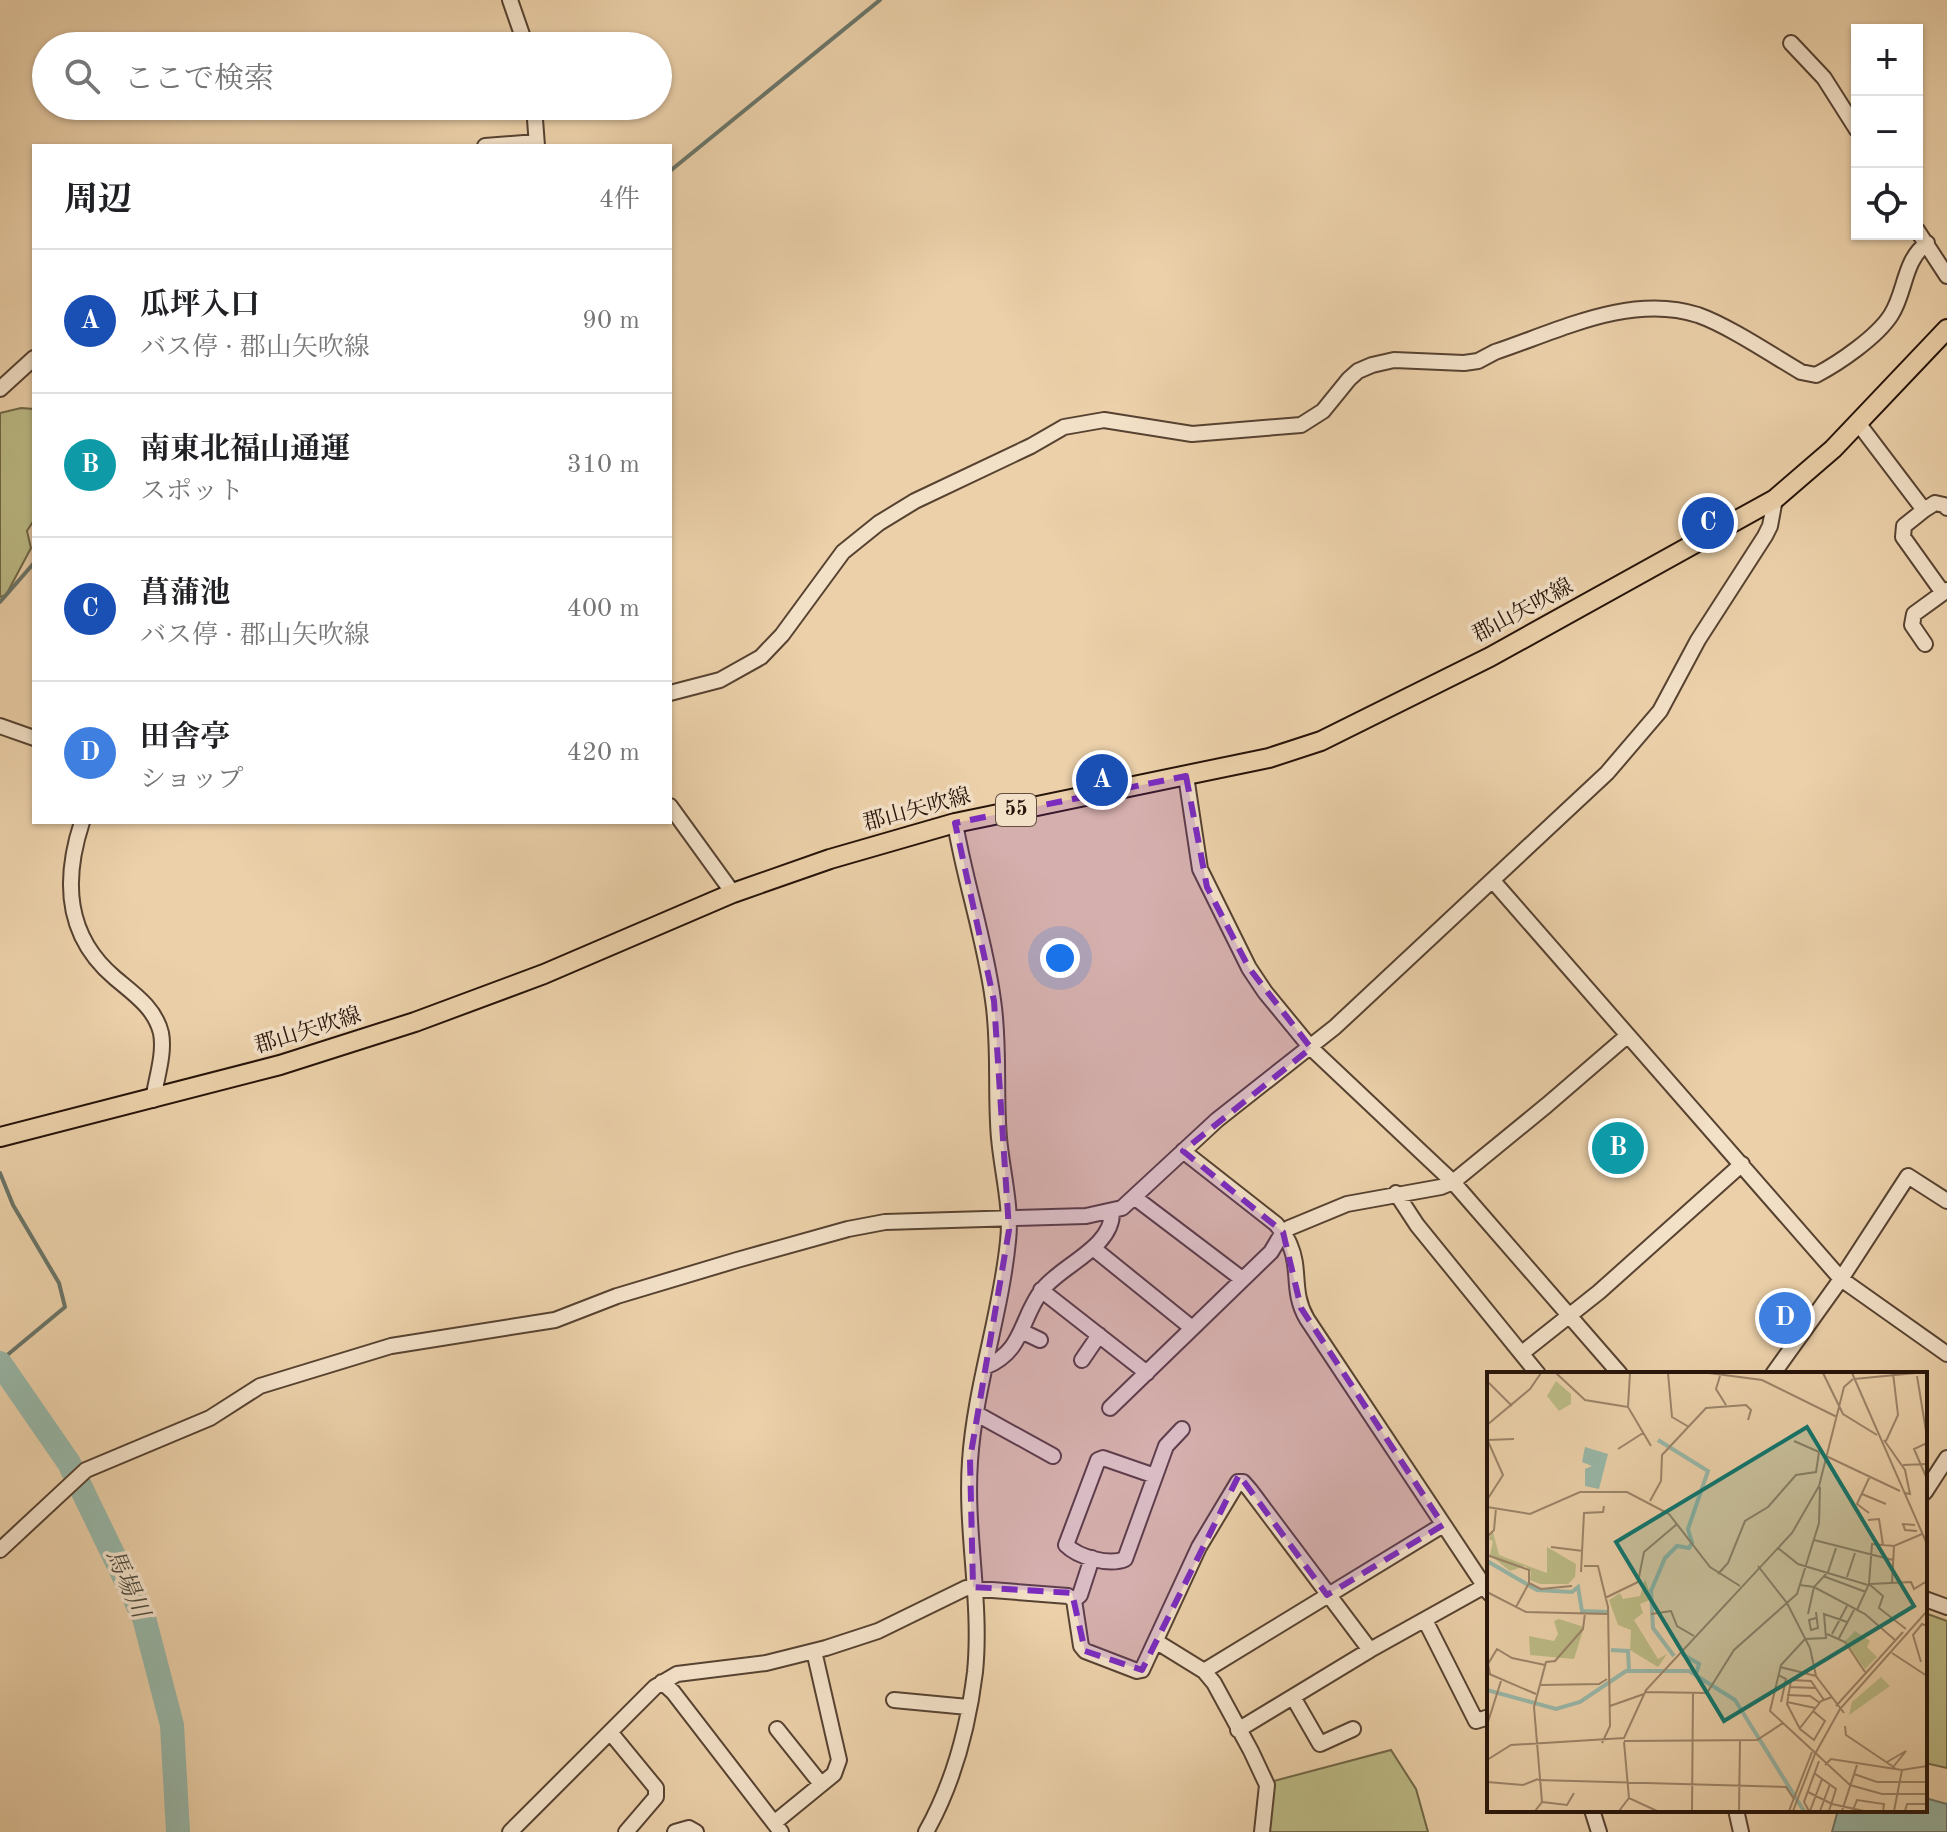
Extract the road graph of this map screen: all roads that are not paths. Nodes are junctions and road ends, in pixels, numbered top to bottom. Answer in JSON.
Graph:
{"nodes":[{"id":1,"x":510,"y":0,"type":"edge"},
{"id":2,"x":521,"y":32,"type":"edge"},
{"id":3,"x":1791,"y":43,"type":"dead end"},
{"id":4,"x":535,"y":120,"type":"edge"},
{"id":5,"x":1851,"y":121,"type":"edge"},
{"id":6,"x":536,"y":144,"type":"edge"},
{"id":7,"x":1923,"y":238,"type":"edge"},
{"id":8,"x":1927,"y":243,"type":"junction"},
{"id":9,"x":1947,"y":276,"type":"edge"},
{"id":10,"x":1947,"y":329,"type":"edge"},
{"id":11,"x":32,"y":360,"type":"edge"},
{"id":12,"x":0,"y":389,"type":"edge"},
{"id":13,"x":1858,"y":423,"type":"junction"},
{"id":14,"x":1775,"y":499,"type":"junction"},
{"id":15,"x":1947,"y":508,"type":"edge"},
{"id":16,"x":1924,"y":510,"type":"junction"},
{"id":17,"x":1945,"y":591,"type":"edge"},
{"id":18,"x":1925,"y":644,"type":"dead end"},
{"id":19,"x":672,"y":692,"type":"edge"},
{"id":20,"x":0,"y":726,"type":"edge"},
{"id":21,"x":32,"y":737,"type":"edge"},
{"id":22,"x":1186,"y":776,"type":"junction"},
{"id":23,"x":672,"y":809,"type":"edge"},
{"id":24,"x":955,"y":823,"type":"junction"},
{"id":25,"x":81,"y":824,"type":"edge"},
{"id":26,"x":1493,"y":881,"type":"junction"},
{"id":27,"x":733,"y":893,"type":"junction"},
{"id":28,"x":1627,"y":1036,"type":"junction"},
{"id":29,"x":1311,"y":1048,"type":"junction"},
{"id":30,"x":153,"y":1100,"type":"junction"},
{"id":31,"x":0,"y":1137,"type":"edge"},
{"id":32,"x":1183,"y":1151,"type":"junction"},
{"id":33,"x":1742,"y":1164,"type":"junction"},
{"id":34,"x":1453,"y":1182,"type":"junction"},
{"id":35,"x":1396,"y":1193,"type":"junction"},
{"id":36,"x":1134,"y":1197,"type":"junction"},
{"id":37,"x":1947,"y":1201,"type":"edge"},
{"id":38,"x":1112,"y":1212,"type":"junction"},
{"id":39,"x":1008,"y":1220,"type":"junction"},
{"id":40,"x":1283,"y":1232,"type":"junction"},
{"id":41,"x":1093,"y":1248,"type":"junction"},
{"id":42,"x":1242,"y":1279,"type":"junction"},
{"id":43,"x":1841,"y":1279,"type":"junction"},
{"id":44,"x":1041,"y":1290,"type":"junction"},
{"id":45,"x":1571,"y":1316,"type":"junction"},
{"id":46,"x":1192,"y":1328,"type":"junction"},
{"id":47,"x":1021,"y":1331,"type":"junction"},
{"id":48,"x":1099,"y":1335,"type":"junction"},
{"id":49,"x":1040,"y":1340,"type":"dead end"},
{"id":50,"x":1522,"y":1353,"type":"junction"},
{"id":51,"x":1947,"y":1354,"type":"edge"},
{"id":52,"x":1082,"y":1360,"type":"dead end"},
{"id":53,"x":985,"y":1367,"type":"junction"},
{"id":54,"x":1536,"y":1372,"type":"edge"},
{"id":55,"x":1618,"y":1372,"type":"edge"},
{"id":56,"x":1774,"y":1372,"type":"edge"},
{"id":57,"x":1147,"y":1373,"type":"junction"},
{"id":58,"x":1110,"y":1408,"type":"dead end"},
{"id":59,"x":977,"y":1414,"type":"junction"},
{"id":60,"x":1182,"y":1429,"type":"dead end"},
{"id":61,"x":1053,"y":1456,"type":"dead end"},
{"id":62,"x":1947,"y":1458,"type":"edge"},
{"id":63,"x":1155,"y":1476,"type":"junction"},
{"id":64,"x":1927,"y":1489,"type":"edge"},
{"id":65,"x":1443,"y":1525,"type":"junction"},
{"id":66,"x":0,"y":1550,"type":"edge"},
{"id":67,"x":1092,"y":1558,"type":"junction"},
{"id":68,"x":973,"y":1587,"type":"junction"},
{"id":69,"x":1486,"y":1590,"type":"edge"},
{"id":70,"x":1327,"y":1595,"type":"junction"},
{"id":71,"x":1074,"y":1600,"type":"junction"},
{"id":72,"x":1927,"y":1600,"type":"edge"},
{"id":73,"x":1947,"y":1607,"type":"edge"},
{"id":74,"x":1425,"y":1620,"type":"junction"},
{"id":75,"x":1157,"y":1642,"type":"junction"},
{"id":76,"x":1370,"y":1650,"type":"junction"},
{"id":77,"x":814,"y":1651,"type":"junction"},
{"id":78,"x":1204,"y":1671,"type":"junction"},
{"id":79,"x":662,"y":1682,"type":"junction"},
{"id":80,"x":1293,"y":1697,"type":"junction"},
{"id":81,"x":894,"y":1700,"type":"dead end"},
{"id":82,"x":968,"y":1707,"type":"junction"},
{"id":83,"x":1487,"y":1718,"type":"edge"},
{"id":84,"x":777,"y":1729,"type":"dead end"},
{"id":85,"x":1353,"y":1729,"type":"dead end"},
{"id":86,"x":1238,"y":1730,"type":"junction"},
{"id":87,"x":610,"y":1732,"type":"junction"},
{"id":88,"x":821,"y":1784,"type":"junction"},
{"id":89,"x":1593,"y":1812,"type":"edge"},
{"id":90,"x":1736,"y":1812,"type":"edge"},
{"id":91,"x":777,"y":1827,"type":"edge"},
{"id":92,"x":510,"y":1832,"type":"edge"},
{"id":93,"x":626,"y":1832,"type":"edge"},
{"id":94,"x":675,"y":1832,"type":"edge"},
{"id":95,"x":696,"y":1832,"type":"edge"},
{"id":96,"x":926,"y":1832,"type":"edge"},
{"id":97,"x":1262,"y":1832,"type":"edge"},
{"id":98,"x":1599,"y":1832,"type":"edge"},
{"id":99,"x":1741,"y":1832,"type":"edge"}],
"edges":[{"from":1,"to":2,"type":"street"},
{"from":3,"to":5,"type":"street"},
{"from":4,"to":6,"type":"street"},
{"from":7,"to":8,"type":"street"},
{"from":8,"to":9,"type":"street"},
{"from":8,"to":19,"type":"street"},
{"from":10,"to":13,"type":"main road","name":"郡山矢吹線","number":"55"},
{"from":11,"to":12,"type":"street"},
{"from":13,"to":14,"type":"main road","name":"郡山矢吹線","number":"55"},
{"from":13,"to":16,"type":"street"},
{"from":14,"to":22,"type":"main road","name":"郡山矢吹線","number":"55"},
{"from":14,"to":26,"type":"street"},
{"from":15,"to":16,"type":"street"},
{"from":16,"to":17,"type":"street"},
{"from":17,"to":18,"type":"street"},
{"from":20,"to":21,"type":"street"},
{"from":22,"to":24,"type":"main road","name":"郡山矢吹線","number":"55"},
{"from":22,"to":29,"type":"street"},
{"from":23,"to":27,"type":"street"},
{"from":24,"to":27,"type":"main road","name":"郡山矢吹線","number":"55"},
{"from":24,"to":39,"type":"street"},
{"from":25,"to":30,"type":"street"},
{"from":26,"to":28,"type":"street"},
{"from":26,"to":29,"type":"street"},
{"from":27,"to":30,"type":"main road","name":"郡山矢吹線","number":"55"},
{"from":28,"to":33,"type":"street"},
{"from":28,"to":34,"type":"street"},
{"from":29,"to":32,"type":"street"},
{"from":29,"to":34,"type":"street"},
{"from":30,"to":31,"type":"main road","name":"郡山矢吹線","number":"55"},
{"from":32,"to":36,"type":"street"},
{"from":32,"to":40,"type":"street"},
{"from":33,"to":43,"type":"street"},
{"from":33,"to":45,"type":"street"},
{"from":34,"to":35,"type":"street"},
{"from":34,"to":45,"type":"street"},
{"from":35,"to":40,"type":"street"},
{"from":35,"to":50,"type":"street"},
{"from":36,"to":38,"type":"street"},
{"from":36,"to":42,"type":"street"},
{"from":37,"to":43,"type":"street"},
{"from":38,"to":39,"type":"street"},
{"from":38,"to":41,"type":"street"},
{"from":39,"to":53,"type":"street"},
{"from":39,"to":66,"type":"street"},
{"from":40,"to":42,"type":"street"},
{"from":40,"to":65,"type":"street"},
{"from":41,"to":44,"type":"street"},
{"from":41,"to":46,"type":"street"},
{"from":42,"to":46,"type":"street"},
{"from":43,"to":51,"type":"street"},
{"from":43,"to":56,"type":"street"},
{"from":44,"to":47,"type":"street"},
{"from":44,"to":48,"type":"street"},
{"from":45,"to":50,"type":"street"},
{"from":45,"to":55,"type":"street"},
{"from":46,"to":57,"type":"street"},
{"from":47,"to":49,"type":"street"},
{"from":47,"to":53,"type":"street"},
{"from":48,"to":52,"type":"street"},
{"from":48,"to":57,"type":"street"},
{"from":50,"to":54,"type":"street"},
{"from":53,"to":59,"type":"street"},
{"from":57,"to":58,"type":"street"},
{"from":59,"to":61,"type":"street"},
{"from":59,"to":68,"type":"street"},
{"from":60,"to":63,"type":"street"},
{"from":62,"to":64,"type":"street"},
{"from":63,"to":67,"type":"street"},
{"from":63,"to":67,"type":"street"},
{"from":65,"to":69,"type":"street"},
{"from":65,"to":70,"type":"street"},
{"from":67,"to":71,"type":"street"},
{"from":68,"to":71,"type":"street"},
{"from":68,"to":77,"type":"street"},
{"from":68,"to":82,"type":"street"},
{"from":69,"to":74,"type":"street"},
{"from":70,"to":75,"type":"street"},
{"from":70,"to":76,"type":"street"},
{"from":70,"to":78,"type":"street"},
{"from":71,"to":75,"type":"street"},
{"from":72,"to":73,"type":"street"},
{"from":74,"to":76,"type":"street"},
{"from":74,"to":83,"type":"street"},
{"from":75,"to":78,"type":"street"},
{"from":76,"to":80,"type":"street"},
{"from":77,"to":79,"type":"street"},
{"from":77,"to":88,"type":"street"},
{"from":78,"to":86,"type":"street"},
{"from":79,"to":87,"type":"street"},
{"from":79,"to":91,"type":"street"},
{"from":80,"to":85,"type":"street"},
{"from":80,"to":86,"type":"street"},
{"from":81,"to":82,"type":"street"},
{"from":82,"to":96,"type":"street"},
{"from":84,"to":88,"type":"street"},
{"from":86,"to":97,"type":"street"},
{"from":87,"to":92,"type":"street"},
{"from":87,"to":93,"type":"street"},
{"from":88,"to":91,"type":"street"},
{"from":89,"to":98,"type":"street"},
{"from":90,"to":99,"type":"street"},
{"from":94,"to":95,"type":"street"}]}
